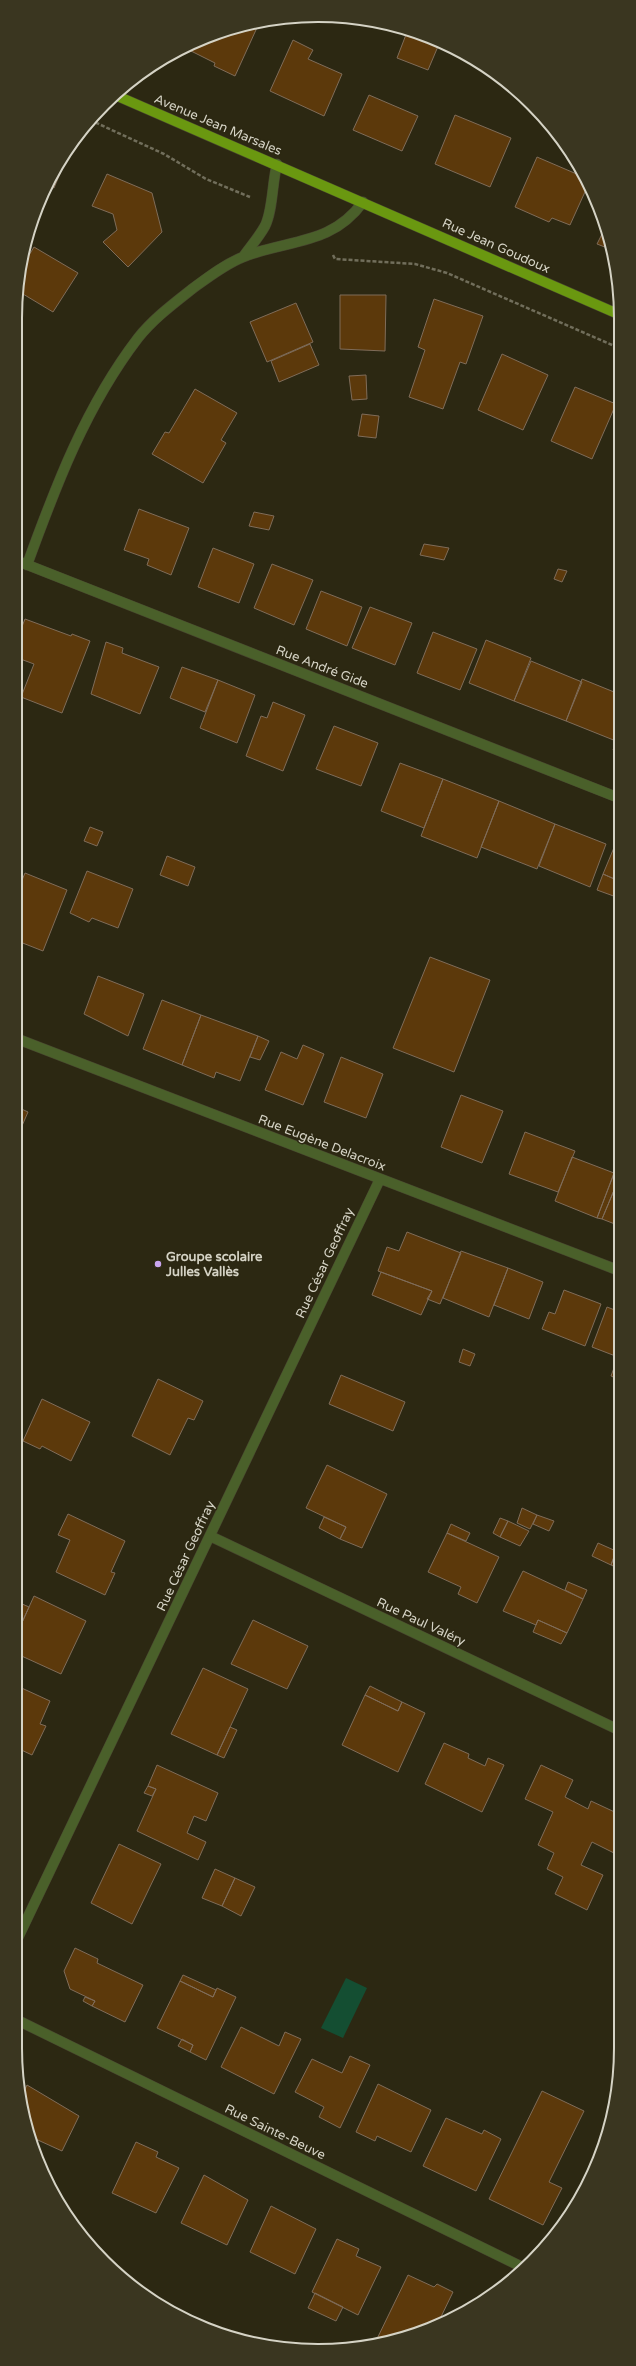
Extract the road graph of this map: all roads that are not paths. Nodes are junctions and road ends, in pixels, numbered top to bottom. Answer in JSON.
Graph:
{"nodes":[{"id":1,"x":120,"y":98,"type":"edge"},
{"id":2,"x":277,"y":164,"type":"junction"},
{"id":3,"x":312,"y":179,"type":"joint"},
{"id":4,"x":363,"y":202,"type":"junction"},
{"id":5,"x":243,"y":257,"type":"junction"},
{"id":6,"x":614,"y":312,"type":"edge"},
{"id":7,"x":22,"y":563,"type":"edge"},
{"id":8,"x":27,"y":565,"type":"junction"},
{"id":9,"x":614,"y":796,"type":"edge"},
{"id":10,"x":22,"y":1041,"type":"edge"},
{"id":11,"x":380,"y":1179,"type":"junction"},
{"id":12,"x":614,"y":1269,"type":"edge"},
{"id":13,"x":210,"y":1536,"type":"junction"},
{"id":14,"x":614,"y":1729,"type":"edge"},
{"id":15,"x":22,"y":1929,"type":"edge"},
{"id":16,"x":22,"y":2022,"type":"edge"},
{"id":17,"x":519,"y":2265,"type":"edge"}],
"edges":[{"from":1,"to":2,"type":"main road","name":"Avenue Jean Marsales"},
{"from":2,"to":3,"type":"main road","name":"Avenue Jean Marsales"},
{"from":2,"to":5,"type":"street"},
{"from":3,"to":4,"type":"main road","name":"Rue Jean Goudoux"},
{"from":4,"to":5,"type":"street"},
{"from":4,"to":6,"type":"main road","name":"Rue Jean Goudoux"},
{"from":5,"to":8,"type":"street"},
{"from":7,"to":8,"type":"street","name":"Rue André Gide"},
{"from":8,"to":9,"type":"street","name":"Rue André Gide"},
{"from":10,"to":11,"type":"street","name":"Rue Eugène Delacroix"},
{"from":11,"to":12,"type":"street","name":"Rue Eugène Delacroix"},
{"from":11,"to":13,"type":"street","name":"Rue César Geoffray"},
{"from":13,"to":14,"type":"street","name":"Rue Paul Valéry"},
{"from":13,"to":15,"type":"street","name":"Rue César Geoffray"},
{"from":16,"to":17,"type":"street","name":"Rue Sainte-Beuve"}]}
